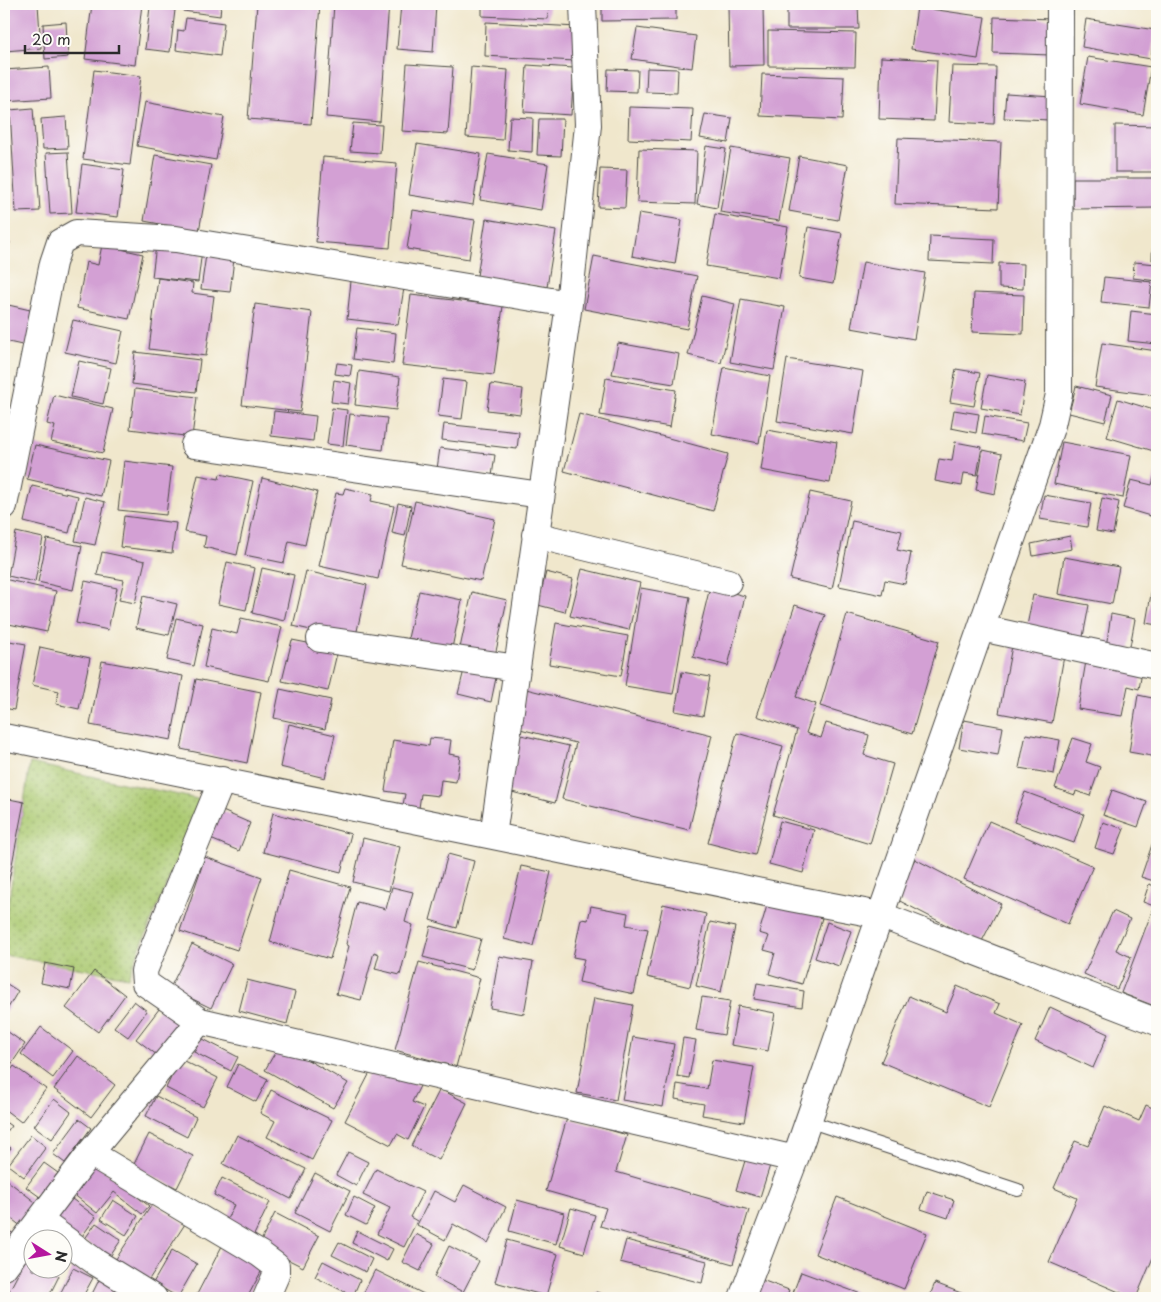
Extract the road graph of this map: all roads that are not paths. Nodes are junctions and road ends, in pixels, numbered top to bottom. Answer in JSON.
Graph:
{"nodes":[{"id":1,"x":583,"y":4,"type":"edge"},
{"id":2,"x":1060,"y":4,"type":"edge"},
{"id":3,"x":569,"y":304,"type":"junction"},
{"id":4,"x":194,"y":445,"type":"dead end"},
{"id":5,"x":541,"y":495,"type":"junction"},
{"id":6,"x":4,"y":506,"type":"edge"},
{"id":7,"x":535,"y":535,"type":"junction"},
{"id":8,"x":728,"y":582,"type":"dead end"},
{"id":9,"x":981,"y":628,"type":"junction"},
{"id":10,"x":320,"y":639,"type":"dead end"},
{"id":11,"x":1157,"y":666,"type":"edge"},
{"id":12,"x":516,"y":668,"type":"junction"},
{"id":13,"x":4,"y":737,"type":"edge"},
{"id":14,"x":222,"y":780,"type":"junction"},
{"id":15,"x":493,"y":836,"type":"junction"},
{"id":16,"x":880,"y":915,"type":"junction"},
{"id":17,"x":200,"y":1021,"type":"junction"},
{"id":18,"x":1157,"y":1022,"type":"edge"},
{"id":19,"x":808,"y":1121,"type":"junction"},
{"id":20,"x":90,"y":1153,"type":"junction"},
{"id":21,"x":795,"y":1160,"type":"junction"},
{"id":22,"x":1018,"y":1190,"type":"dead end"},
{"id":23,"x":39,"y":1220,"type":"junction"},
{"id":24,"x":4,"y":1267,"type":"edge"},
{"id":25,"x":154,"y":1298,"type":"edge"},
{"id":26,"x":266,"y":1298,"type":"edge"},
{"id":27,"x":742,"y":1298,"type":"edge"}],
"edges":[{"from":1,"to":3,"type":"street"},
{"from":2,"to":9,"type":"street"},
{"from":3,"to":5,"type":"street"},
{"from":3,"to":6,"type":"street"},
{"from":4,"to":5,"type":"street"},
{"from":5,"to":7,"type":"street"},
{"from":7,"to":8,"type":"street"},
{"from":7,"to":12,"type":"street"},
{"from":9,"to":11,"type":"street"},
{"from":9,"to":16,"type":"street"},
{"from":10,"to":12,"type":"street"},
{"from":12,"to":15,"type":"street"},
{"from":13,"to":14,"type":"street"},
{"from":14,"to":15,"type":"street"},
{"from":14,"to":17,"type":"street"},
{"from":15,"to":16,"type":"street"},
{"from":16,"to":18,"type":"street"},
{"from":16,"to":19,"type":"street"},
{"from":17,"to":20,"type":"street"},
{"from":17,"to":21,"type":"street"},
{"from":19,"to":21,"type":"street"},
{"from":19,"to":22,"type":"lane"},
{"from":20,"to":23,"type":"street"},
{"from":20,"to":26,"type":"street"},
{"from":21,"to":27,"type":"street"},
{"from":23,"to":24,"type":"street"},
{"from":23,"to":25,"type":"street"}]}
